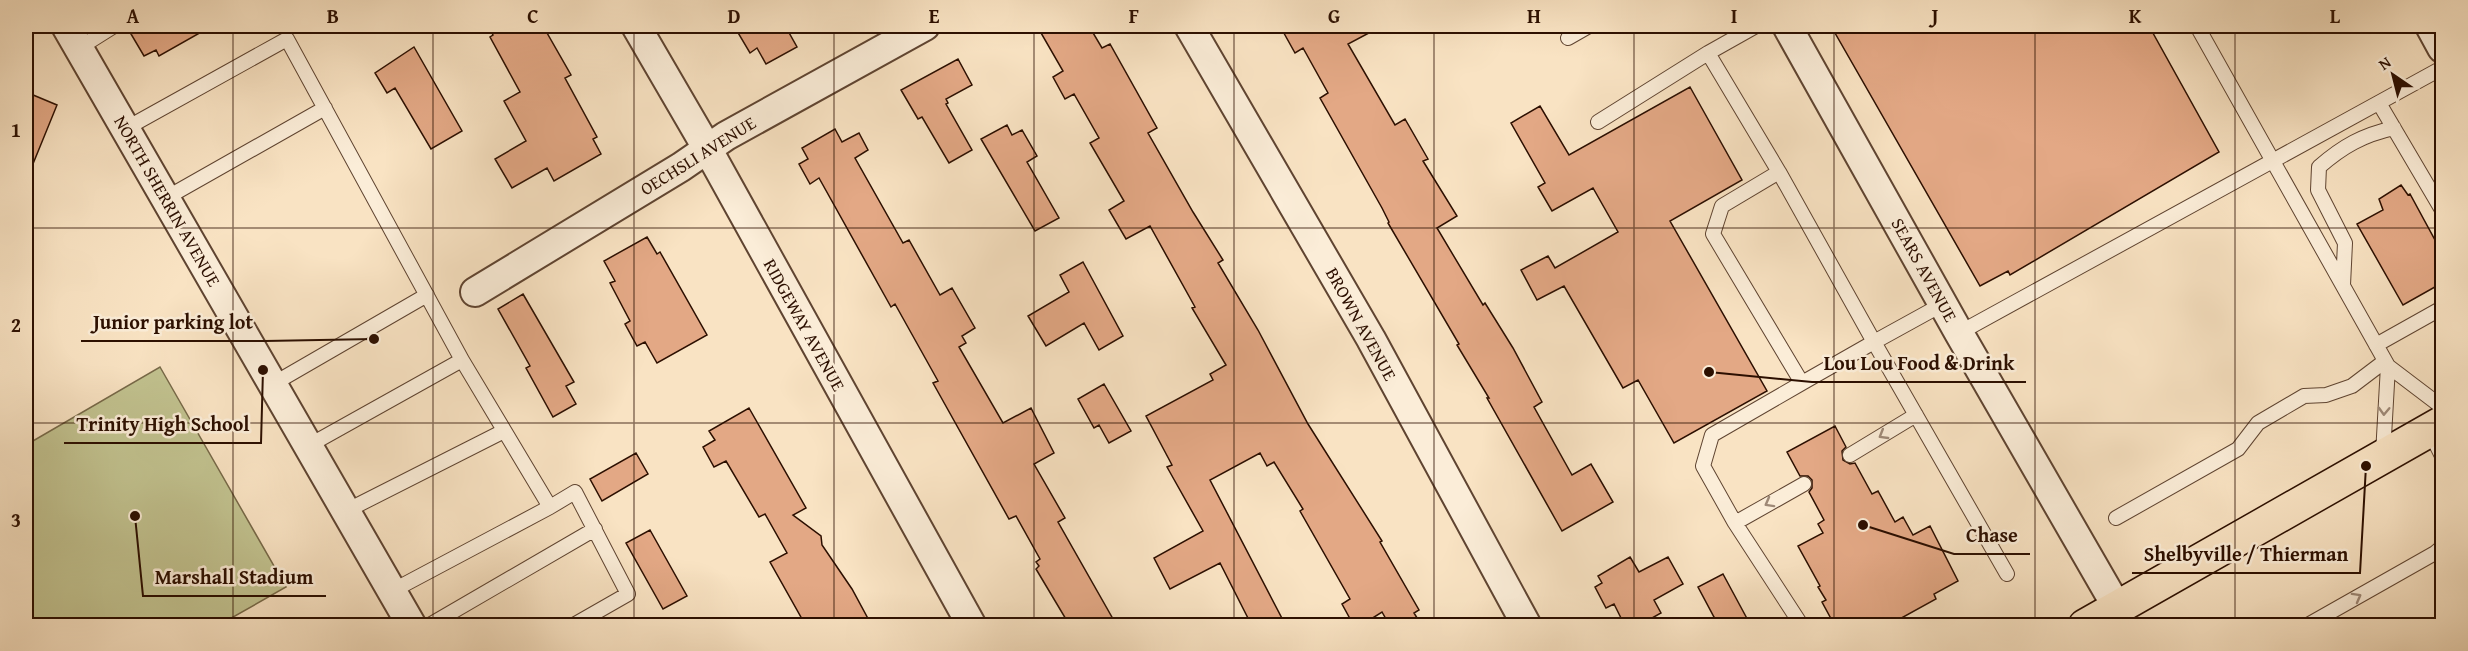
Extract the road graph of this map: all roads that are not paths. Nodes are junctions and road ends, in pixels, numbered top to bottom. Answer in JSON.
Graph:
{"nodes":[{"id":1,"x":114,"y":26,"type":"edge"},
{"id":2,"x":636,"y":26,"type":"edge"},
{"id":3,"x":925,"y":26,"type":"edge"},
{"id":4,"x":1190,"y":26,"type":"edge"},
{"id":5,"x":1589,"y":26,"type":"edge"},
{"id":6,"x":1756,"y":26,"type":"edge"},
{"id":7,"x":1787,"y":26,"type":"edge"},
{"id":8,"x":2197,"y":26,"type":"edge"},
{"id":9,"x":2430,"y":26,"type":"edge"},
{"id":10,"x":73,"y":37,"type":"edge"},
{"id":11,"x":1568,"y":38,"type":"dead end"},
{"id":12,"x":2442,"y":48,"type":"edge"},
{"id":13,"x":1708,"y":53,"type":"junction"},
{"id":14,"x":2442,"y":68,"type":"edge"},
{"id":15,"x":2379,"y":103,"type":"junction"},
{"id":16,"x":325,"y":108,"type":"junction"},
{"id":17,"x":1598,"y":122,"type":"dead end"},
{"id":18,"x":2394,"y":128,"type":"junction"},
{"id":19,"x":126,"y":129,"type":"junction"},
{"id":20,"x":707,"y":148,"type":"junction"},
{"id":21,"x":2273,"y":161,"type":"junction"},
{"id":22,"x":1779,"y":172,"type":"junction"},
{"id":23,"x":165,"y":198,"type":"junction"},
{"id":24,"x":2442,"y":210,"type":"edge"},
{"id":25,"x":2343,"y":285,"type":"junction"},
{"id":26,"x":475,"y":292,"type":"dead end"},
{"id":27,"x":427,"y":295,"type":"junction"},
{"id":28,"x":1943,"y":304,"type":"junction"},
{"id":29,"x":2442,"y":308,"type":"edge"},
{"id":30,"x":1959,"y":333,"type":"junction"},
{"id":31,"x":1874,"y":342,"type":"junction"},
{"id":32,"x":2376,"y":345,"type":"junction"},
{"id":33,"x":462,"y":360,"type":"junction"},
{"id":34,"x":2386,"y":363,"type":"junction"},
{"id":35,"x":1802,"y":383,"type":"junction"},
{"id":36,"x":273,"y":384,"type":"junction"},
{"id":37,"x":1916,"y":415,"type":"junction"},
{"id":38,"x":2439,"y":429,"type":"edge"},
{"id":39,"x":504,"y":431,"type":"junction"},
{"id":40,"x":308,"y":446,"type":"junction"},
{"id":41,"x":1850,"y":454,"type":"dead end"},
{"id":42,"x":2382,"y":457,"type":"junction"},
{"id":43,"x":1804,"y":484,"type":"dead end"},
{"id":44,"x":550,"y":507,"type":"junction"},
{"id":45,"x":346,"y":512,"type":"junction"},
{"id":46,"x":2116,"y":518,"type":"dead end"},
{"id":47,"x":1734,"y":523,"type":"junction"},
{"id":48,"x":595,"y":530,"type":"junction"},
{"id":49,"x":2442,"y":547,"type":"edge"},
{"id":50,"x":2007,"y":574,"type":"dead end"},
{"id":51,"x":392,"y":591,"type":"junction"},
{"id":52,"x":2117,"y":608,"type":"junction"},
{"id":53,"x":412,"y":626,"type":"edge"},
{"id":54,"x":428,"y":626,"type":"edge"},
{"id":55,"x":572,"y":626,"type":"edge"},
{"id":56,"x":972,"y":626,"type":"edge"},
{"id":57,"x":1527,"y":626,"type":"edge"},
{"id":58,"x":1802,"y":626,"type":"edge"},
{"id":59,"x":2085,"y":626,"type":"edge"},
{"id":60,"x":2306,"y":626,"type":"edge"}],
"edges":[{"from":1,"to":10,"type":"lane"},
{"from":2,"to":20,"type":"street","name":"RIDGEWAY AVENUE"},
{"from":3,"to":20,"type":"street","name":"OECHSLI AVENUE"},
{"from":4,"to":57,"type":"street","name":"BROWN AVENUE"},
{"from":5,"to":11,"type":"lane"},
{"from":6,"to":13,"type":"lane"},
{"from":7,"to":28,"type":"street","name":"SEARS AVENUE"},
{"from":8,"to":21,"type":"lane"},
{"from":9,"to":12,"type":"street"},
{"from":10,"to":19,"type":"street","name":"NORTH SHERRIN AVENUE"},
{"from":13,"to":17,"type":"lane"},
{"from":13,"to":22,"type":"lane"},
{"from":14,"to":15,"type":"lane"},
{"from":15,"to":18,"type":"lane"},
{"from":15,"to":21,"type":"lane"},
{"from":16,"to":19,"type":"lane"},
{"from":16,"to":23,"type":"lane"},
{"from":16,"to":27,"type":"lane"},
{"from":18,"to":24,"type":"lane"},
{"from":18,"to":25,"type":"lane"},
{"from":19,"to":23,"type":"street","name":"NORTH SHERRIN AVENUE"},
{"from":20,"to":26,"type":"street","name":"OECHSLI AVENUE"},
{"from":20,"to":56,"type":"street","name":"RIDGEWAY AVENUE"},
{"from":21,"to":25,"type":"lane"},
{"from":21,"to":30,"type":"lane"},
{"from":22,"to":31,"type":"lane"},
{"from":22,"to":35,"type":"lane"},
{"from":23,"to":36,"type":"street","name":"NORTH SHERRIN AVENUE"},
{"from":25,"to":32,"type":"lane"},
{"from":27,"to":33,"type":"lane"},
{"from":27,"to":36,"type":"lane"},
{"from":28,"to":30,"type":"street","name":"SEARS AVENUE"},
{"from":28,"to":31,"type":"lane"},
{"from":29,"to":32,"type":"lane"},
{"from":30,"to":52,"type":"street","name":"SEARS AVENUE"},
{"from":31,"to":35,"type":"lane"},
{"from":31,"to":37,"type":"lane"},
{"from":32,"to":34,"type":"lane"},
{"from":33,"to":39,"type":"lane"},
{"from":33,"to":40,"type":"lane"},
{"from":34,"to":38,"type":"lane"},
{"from":34,"to":42,"type":"lane","one_way":true},
{"from":34,"to":46,"type":"lane"},
{"from":35,"to":47,"type":"lane"},
{"from":36,"to":40,"type":"street","name":"NORTH SHERRIN AVENUE"},
{"from":37,"to":41,"type":"lane","one_way":true},
{"from":37,"to":50,"type":"lane"},
{"from":38,"to":42,"type":"main road"},
{"from":39,"to":44,"type":"lane"},
{"from":39,"to":45,"type":"lane"},
{"from":40,"to":45,"type":"street","name":"NORTH SHERRIN AVENUE"},
{"from":42,"to":52,"type":"main road"},
{"from":43,"to":47,"type":"lane","one_way":true},
{"from":44,"to":48,"type":"lane"},
{"from":44,"to":51,"type":"lane"},
{"from":45,"to":51,"type":"street","name":"NORTH SHERRIN AVENUE"},
{"from":47,"to":58,"type":"lane"},
{"from":48,"to":54,"type":"lane"},
{"from":48,"to":55,"type":"lane"},
{"from":60,"to":49,"type":"lane","one_way":true},
{"from":51,"to":53,"type":"street","name":"NORTH SHERRIN AVENUE"},
{"from":52,"to":59,"type":"main road"}]}
